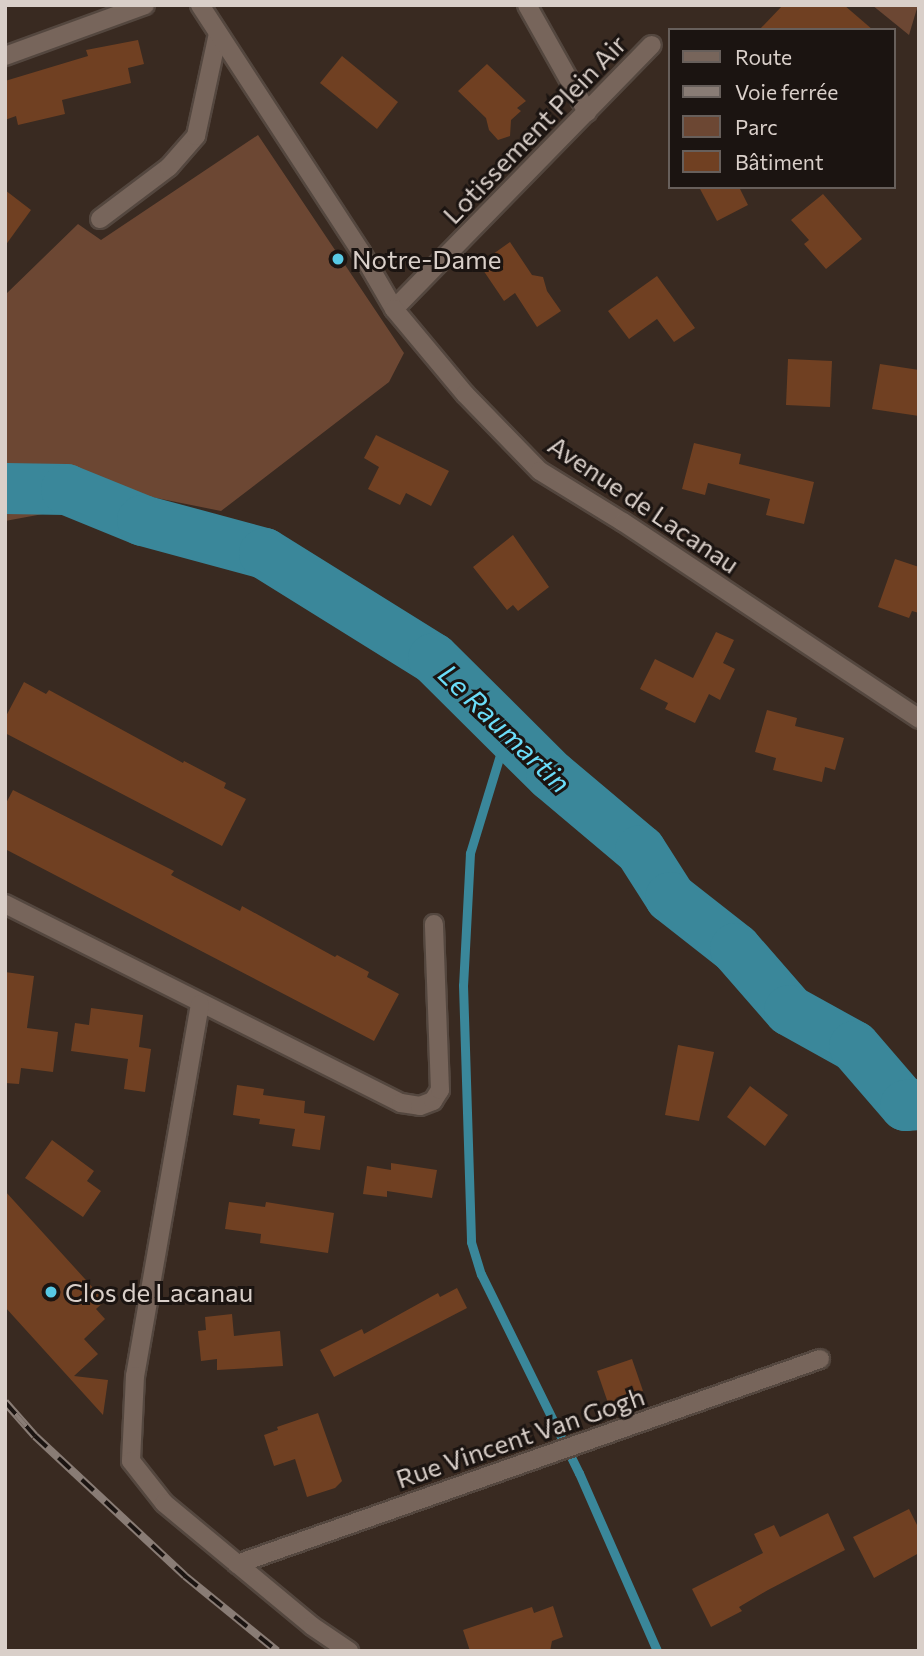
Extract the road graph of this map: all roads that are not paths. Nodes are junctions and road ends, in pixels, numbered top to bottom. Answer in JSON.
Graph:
{"nodes":[{"id":1,"x":145,"y":5,"type":"edge"},
{"id":2,"x":200,"y":5,"type":"edge"},
{"id":3,"x":527,"y":5,"type":"edge"},
{"id":4,"x":218,"y":33,"type":"junction"},
{"id":5,"x":652,"y":46,"type":"dead end"},
{"id":6,"x":5,"y":56,"type":"edge"},
{"id":7,"x":587,"y":112,"type":"junction"},
{"id":8,"x":100,"y":219,"type":"dead end"},
{"id":9,"x":394,"y":309,"type":"junction"},
{"id":10,"x":919,"y":719,"type":"edge"},
{"id":11,"x":5,"y":904,"type":"edge"},
{"id":12,"x":434,"y":925,"type":"dead end"},
{"id":13,"x":200,"y":1004,"type":"junction"},
{"id":14,"x":820,"y":1359,"type":"dead end"},
{"id":15,"x":237,"y":1564,"type":"junction"},
{"id":16,"x":349,"y":1651,"type":"edge"}],
"edges":[{"from":1,"to":6,"type":"street"},
{"from":2,"to":4,"type":"street","name":"Avenue de Lacanau"},
{"from":3,"to":7,"type":"street"},
{"from":4,"to":8,"type":"street"},
{"from":4,"to":9,"type":"street","name":"Avenue de Lacanau"},
{"from":5,"to":7,"type":"street","name":"Lotissement Plein Air"},
{"from":7,"to":9,"type":"street","name":"Lotissement Plein Air"},
{"from":9,"to":10,"type":"street","name":"Avenue de Lacanau"},
{"from":11,"to":13,"type":"street"},
{"from":12,"to":13,"type":"street"},
{"from":13,"to":15,"type":"street"},
{"from":14,"to":15,"type":"street","name":"Rue Vincent Van Gogh"},
{"from":15,"to":16,"type":"street"}]}
